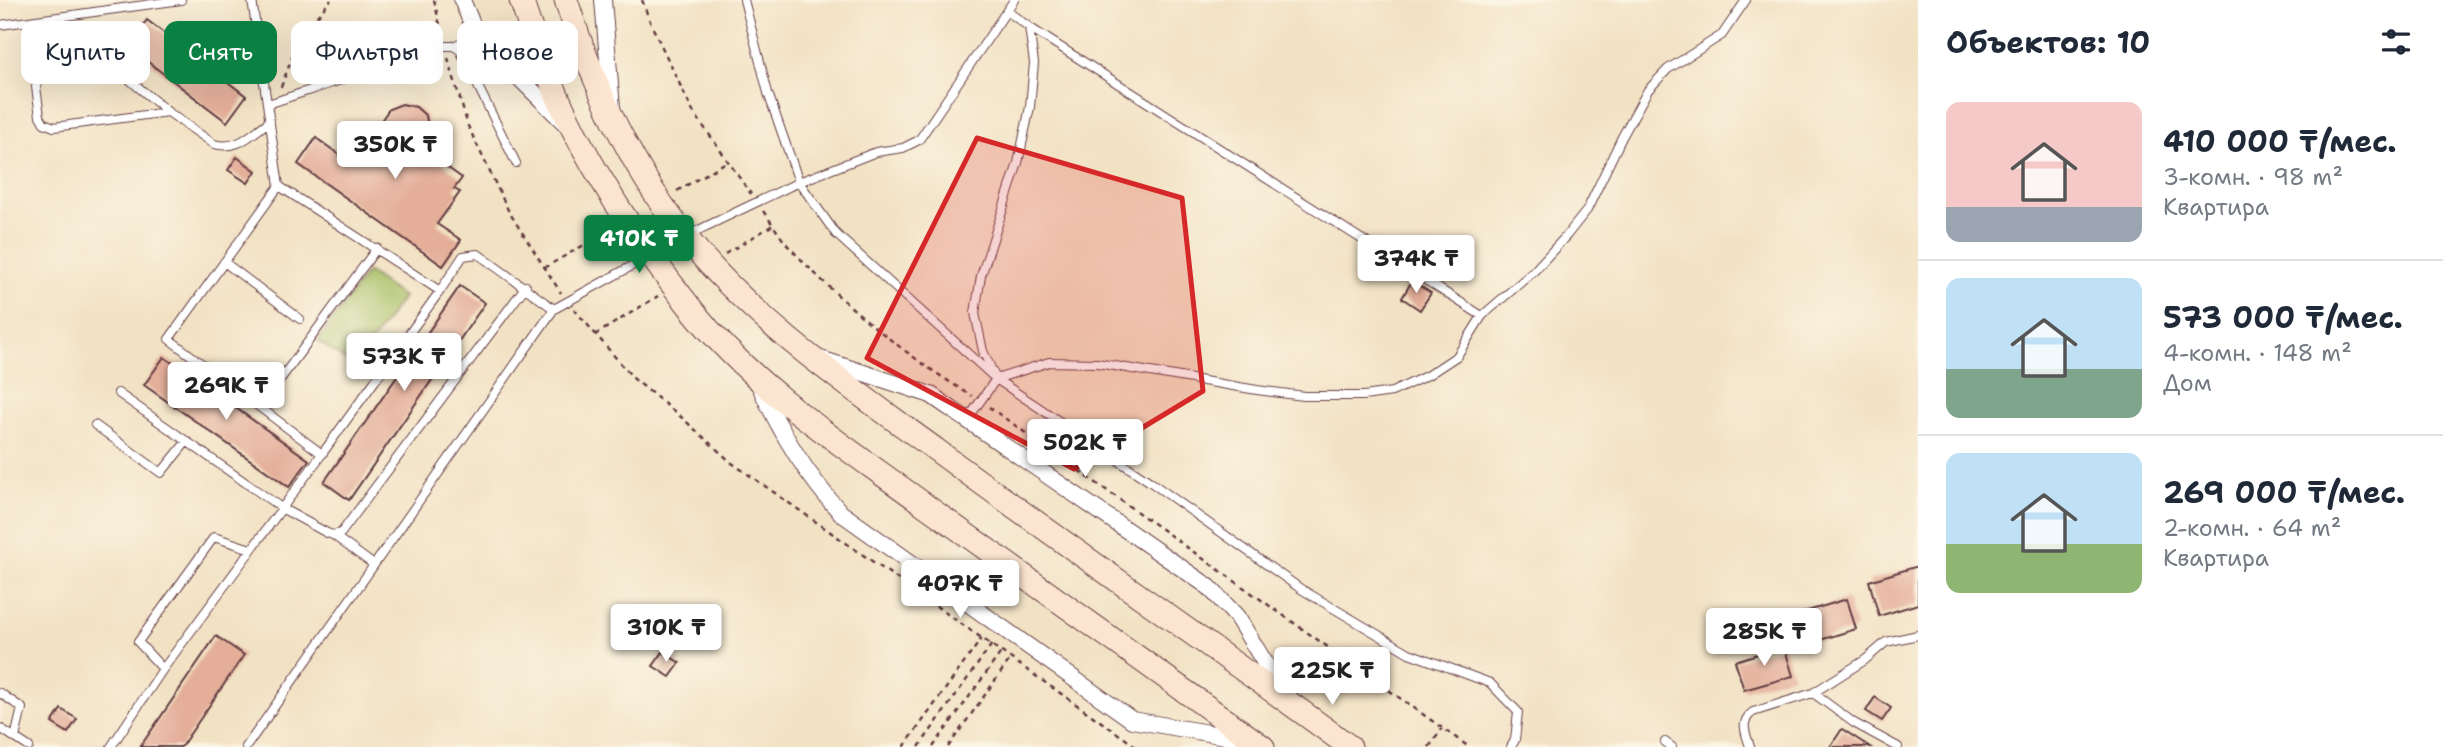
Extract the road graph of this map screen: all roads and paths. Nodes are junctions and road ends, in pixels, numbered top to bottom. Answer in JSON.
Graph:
{"nodes":[{"id":1,"x":181,"y":0,"type":"edge"},
{"id":2,"x":252,"y":0,"type":"edge"},
{"id":3,"x":331,"y":0,"type":"edge"},
{"id":4,"x":434,"y":0,"type":"edge"},
{"id":5,"x":462,"y":0,"type":"edge"},
{"id":6,"x":521,"y":0,"type":"edge"},
{"id":7,"x":566,"y":0,"type":"edge"},
{"id":8,"x":603,"y":0,"type":"edge"},
{"id":9,"x":642,"y":0,"type":"edge"},
{"id":10,"x":744,"y":0,"type":"edge"},
{"id":11,"x":1014,"y":0,"type":"edge"},
{"id":12,"x":1746,"y":0,"type":"edge"},
{"id":13,"x":1007,"y":11,"type":"junction"},
{"id":14,"x":471,"y":21,"type":"edge"},
{"id":15,"x":0,"y":25,"type":"edge"},
{"id":16,"x":1029,"y":27,"type":"junction"},
{"id":17,"x":457,"y":43,"type":"edge"},
{"id":18,"x":448,"y":46,"type":"junction"},
{"id":19,"x":525,"y":84,"type":"edge"},
{"id":20,"x":278,"y":101,"type":"junction"},
{"id":21,"x":268,"y":104,"type":"junction"},
{"id":22,"x":168,"y":112,"type":"junction"},
{"id":23,"x":270,"y":121,"type":"junction"},
{"id":24,"x":614,"y":121,"type":"junction"},
{"id":25,"x":575,"y":134,"type":"junction"},
{"id":26,"x":728,"y":161,"type":"junction"},
{"id":27,"x":516,"y":163,"type":"dead end"},
{"id":28,"x":799,"y":182,"type":"junction"},
{"id":29,"x":279,"y":186,"type":"junction"},
{"id":30,"x":662,"y":200,"type":"junction"},
{"id":31,"x":757,"y":202,"type":"junction"},
{"id":32,"x":628,"y":219,"type":"junction"},
{"id":33,"x":773,"y":225,"type":"junction"},
{"id":34,"x":686,"y":236,"type":"junction"},
{"id":35,"x":377,"y":248,"type":"junction"},
{"id":36,"x":653,"y":256,"type":"junction"},
{"id":37,"x":225,"y":262,"type":"junction"},
{"id":38,"x":711,"y":263,"type":"junction"},
{"id":39,"x":544,"y":268,"type":"junction"},
{"id":40,"x":526,"y":286,"type":"junction"},
{"id":41,"x":675,"y":286,"type":"junction"},
{"id":42,"x":440,"y":291,"type":"junction"},
{"id":43,"x":567,"y":302,"type":"junction"},
{"id":44,"x":554,"y":309,"type":"junction"},
{"id":45,"x":1482,"y":317,"type":"junction"},
{"id":46,"x":300,"y":319,"type":"dead end"},
{"id":47,"x":595,"y":335,"type":"junction"},
{"id":48,"x":807,"y":355,"type":"junction"},
{"id":49,"x":755,"y":376,"type":"junction"},
{"id":50,"x":996,"y":379,"type":"junction"},
{"id":51,"x":118,"y":393,"type":"dead end"},
{"id":52,"x":980,"y":401,"type":"junction"},
{"id":53,"x":260,"y":407,"type":"junction"},
{"id":54,"x":967,"y":420,"type":"junction"},
{"id":55,"x":95,"y":425,"type":"dead end"},
{"id":56,"x":187,"y":441,"type":"junction"},
{"id":57,"x":323,"y":454,"type":"junction"},
{"id":58,"x":283,"y":509,"type":"junction"},
{"id":59,"x":333,"y":535,"type":"junction"},
{"id":60,"x":251,"y":549,"type":"junction"},
{"id":61,"x":374,"y":565,"type":"junction"},
{"id":62,"x":1001,"y":628,"type":"junction"},
{"id":63,"x":1918,"y":635,"type":"edge"},
{"id":64,"x":982,"y":637,"type":"junction"},
{"id":65,"x":992,"y":644,"type":"junction"},
{"id":66,"x":1002,"y":651,"type":"junction"},
{"id":67,"x":1011,"y":658,"type":"junction"},
{"id":68,"x":163,"y":669,"type":"junction"},
{"id":69,"x":0,"y":693,"type":"edge"},
{"id":70,"x":1813,"y":693,"type":"junction"},
{"id":71,"x":1288,"y":701,"type":"junction"},
{"id":72,"x":0,"y":728,"type":"edge"},
{"id":73,"x":1442,"y":729,"type":"junction"},
{"id":74,"x":15,"y":738,"type":"junction"},
{"id":75,"x":1259,"y":744,"type":"edge"},
{"id":76,"x":29,"y":747,"type":"edge"},
{"id":77,"x":111,"y":747,"type":"edge"},
{"id":78,"x":246,"y":747,"type":"edge"},
{"id":79,"x":904,"y":747,"type":"edge"},
{"id":80,"x":919,"y":747,"type":"edge"},
{"id":81,"x":933,"y":747,"type":"edge"},
{"id":82,"x":948,"y":747,"type":"edge"},
{"id":83,"x":1137,"y":747,"type":"edge"},
{"id":84,"x":1350,"y":747,"type":"edge"},
{"id":85,"x":1429,"y":747,"type":"edge"},
{"id":86,"x":1469,"y":747,"type":"edge"},
{"id":87,"x":1511,"y":747,"type":"edge"},
{"id":88,"x":1750,"y":747,"type":"edge"},
{"id":89,"x":1898,"y":747,"type":"edge"}],
"edges":[{"from":1,"to":15,"type":"lane"},
{"from":2,"to":21,"type":"lane"},
{"from":3,"to":20,"type":"path"},
{"from":4,"to":18,"type":"path"},
{"from":5,"to":14,"type":"street"},
{"from":6,"to":25,"type":"street"},
{"from":7,"to":24,"type":"street"},
{"from":8,"to":24,"type":"street"},
{"from":9,"to":26,"type":"path"},
{"from":10,"to":28,"type":"lane"},
{"from":11,"to":13,"type":"lane"},
{"from":12,"to":45,"type":"lane"},
{"from":13,"to":16,"type":"lane"},
{"from":13,"to":28,"type":"lane"},
{"from":16,"to":45,"type":"lane"},
{"from":16,"to":50,"type":"lane"},
{"from":17,"to":18,"type":"lane"},
{"from":18,"to":20,"type":"lane"},
{"from":18,"to":27,"type":"lane"},
{"from":18,"to":39,"type":"path"},
{"from":19,"to":25,"type":"street"},
{"from":20,"to":21,"type":"lane"},
{"from":21,"to":23,"type":"lane"},
{"from":22,"to":22,"type":"lane"},
{"from":22,"to":23,"type":"lane"},
{"from":23,"to":29,"type":"lane"},
{"from":24,"to":30,"type":"street"},
{"from":25,"to":32,"type":"street"},
{"from":26,"to":30,"type":"path"},
{"from":26,"to":31,"type":"path"},
{"from":28,"to":31,"type":"lane"},
{"from":28,"to":50,"type":"lane"},
{"from":29,"to":35,"type":"lane"},
{"from":29,"to":37,"type":"lane"},
{"from":30,"to":34,"type":"street"},
{"from":31,"to":33,"type":"path"},
{"from":31,"to":34,"type":"lane"},
{"from":32,"to":36,"type":"street"},
{"from":32,"to":39,"type":"path"},
{"from":33,"to":38,"type":"path"},
{"from":33,"to":52,"type":"path"},
{"from":34,"to":36,"type":"lane"},
{"from":34,"to":38,"type":"street"},
{"from":35,"to":42,"type":"lane"},
{"from":35,"to":53,"type":"lane"},
{"from":36,"to":41,"type":"street"},
{"from":36,"to":43,"type":"lane"},
{"from":37,"to":46,"type":"lane"},
{"from":37,"to":53,"type":"lane"},
{"from":38,"to":48,"type":"street"},
{"from":39,"to":43,"type":"path"},
{"from":40,"to":42,"type":"lane"},
{"from":40,"to":44,"type":"lane"},
{"from":40,"to":59,"type":"lane"},
{"from":41,"to":47,"type":"path"},
{"from":41,"to":49,"type":"street"},
{"from":42,"to":57,"type":"lane"},
{"from":43,"to":44,"type":"lane"},
{"from":43,"to":47,"type":"path"},
{"from":44,"to":61,"type":"lane"},
{"from":45,"to":50,"type":"lane"},
{"from":47,"to":64,"type":"path"},
{"from":48,"to":54,"type":"street"},
{"from":48,"to":71,"type":"street"},
{"from":49,"to":62,"type":"street"},
{"from":49,"to":75,"type":"street"},
{"from":50,"to":52,"type":"lane"},
{"from":50,"to":87,"type":"lane"},
{"from":51,"to":56,"type":"lane"},
{"from":52,"to":54,"type":"lane"},
{"from":52,"to":73,"type":"path"},
{"from":53,"to":57,"type":"lane"},
{"from":54,"to":71,"type":"street"},
{"from":55,"to":56,"type":"lane"},
{"from":56,"to":58,"type":"lane"},
{"from":57,"to":58,"type":"lane"},
{"from":58,"to":59,"type":"lane"},
{"from":58,"to":60,"type":"lane"},
{"from":59,"to":61,"type":"lane"},
{"from":60,"to":68,"type":"lane"},
{"from":60,"to":68,"type":"lane"},
{"from":61,"to":78,"type":"lane"},
{"from":62,"to":65,"type":"path"},
{"from":62,"to":75,"type":"street"},
{"from":63,"to":70,"type":"lane"},
{"from":64,"to":65,"type":"path"},
{"from":64,"to":79,"type":"path"},
{"from":65,"to":66,"type":"path"},
{"from":65,"to":80,"type":"path"},
{"from":66,"to":67,"type":"path"},
{"from":66,"to":81,"type":"path"},
{"from":67,"to":82,"type":"path"},
{"from":67,"to":83,"type":"path"},
{"from":68,"to":77,"type":"lane"},
{"from":69,"to":74,"type":"lane"},
{"from":70,"to":88,"type":"lane"},
{"from":70,"to":89,"type":"lane"},
{"from":71,"to":84,"type":"street"},
{"from":72,"to":74,"type":"lane"},
{"from":73,"to":85,"type":"path"},
{"from":73,"to":86,"type":"path"},
{"from":74,"to":76,"type":"lane"}]}
